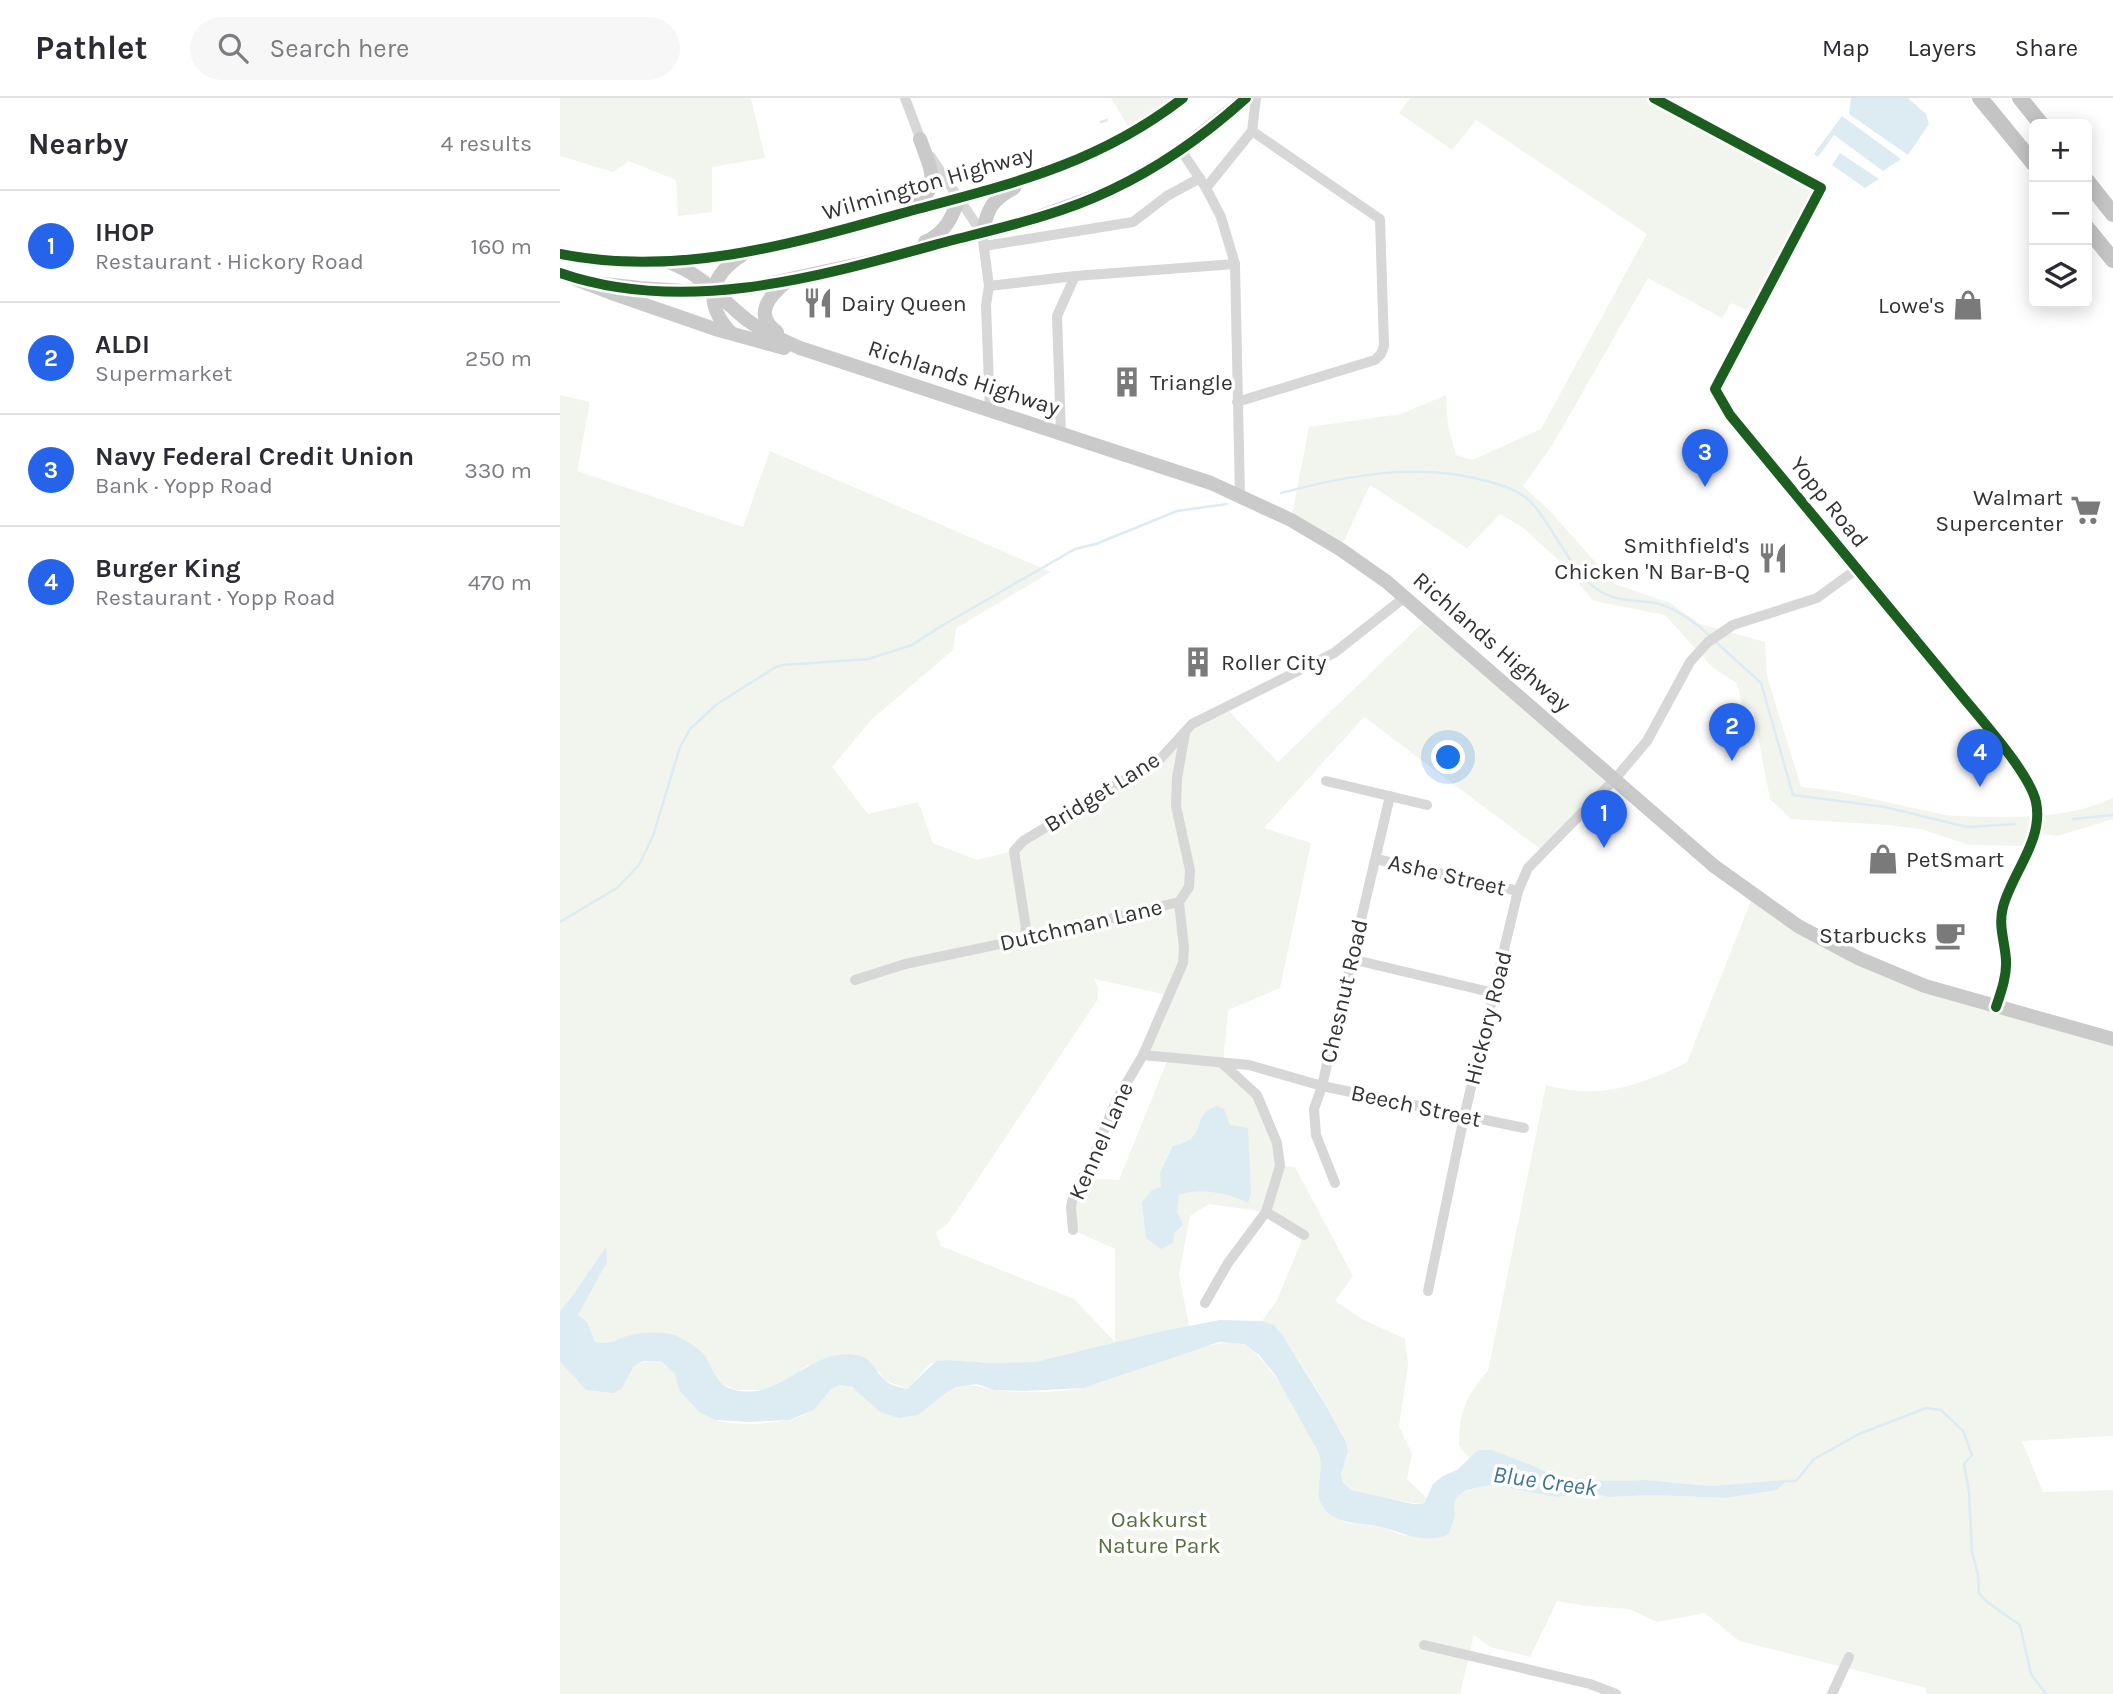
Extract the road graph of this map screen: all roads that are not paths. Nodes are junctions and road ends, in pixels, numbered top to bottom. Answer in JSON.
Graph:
{"nodes":[{"id":1,"x":905,"y":98,"type":"edge"},
{"id":2,"x":1183,"y":98,"type":"edge"},
{"id":3,"x":1245,"y":98,"type":"edge"},
{"id":4,"x":1256,"y":98,"type":"edge"},
{"id":5,"x":1654,"y":98,"type":"edge"},
{"id":6,"x":1968,"y":98,"type":"edge"},
{"id":7,"x":1980,"y":98,"type":"edge"},
{"id":8,"x":2020,"y":98,"type":"edge"},
{"id":9,"x":2037,"y":119,"type":"edge"},
{"id":10,"x":1252,"y":131,"type":"junction"},
{"id":11,"x":920,"y":139,"type":"junction"},
{"id":12,"x":2021,"y":147,"type":"junction"},
{"id":13,"x":1181,"y":150,"type":"junction"},
{"id":14,"x":2029,"y":157,"type":"edge"},
{"id":15,"x":1041,"y":174,"type":"junction"},
{"id":16,"x":2088,"y":182,"type":"edge"},
{"id":17,"x":1203,"y":183,"type":"junction"},
{"id":18,"x":959,"y":198,"type":"junction"},
{"id":19,"x":909,"y":212,"type":"junction"},
{"id":20,"x":2113,"y":214,"type":"edge"},
{"id":21,"x":2092,"y":234,"type":"edge"},
{"id":22,"x":983,"y":240,"type":"junction"},
{"id":23,"x":745,"y":252,"type":"junction"},
{"id":24,"x":560,"y":254,"type":"edge"},
{"id":25,"x":900,"y":255,"type":"junction"},
{"id":26,"x":2113,"y":260,"type":"edge"},
{"id":27,"x":668,"y":262,"type":"junction"},
{"id":28,"x":1235,"y":264,"type":"junction"},
{"id":29,"x":560,"y":273,"type":"edge"},
{"id":30,"x":1075,"y":276,"type":"junction"},
{"id":31,"x":787,"y":281,"type":"junction"},
{"id":32,"x":586,"y":282,"type":"junction"},
{"id":33,"x":989,"y":286,"type":"junction"},
{"id":34,"x":714,"y":290,"type":"junction"},
{"id":35,"x":730,"y":331,"type":"junction"},
{"id":36,"x":800,"y":348,"type":"junction"},
{"id":37,"x":1237,"y":402,"type":"junction"},
{"id":38,"x":990,"y":411,"type":"junction"},
{"id":39,"x":1062,"y":434,"type":"junction"},
{"id":40,"x":1240,"y":496,"type":"junction"},
{"id":41,"x":1857,"y":569,"type":"junction"},
{"id":42,"x":1405,"y":597,"type":"junction"},
{"id":43,"x":1185,"y":733,"type":"junction"},
{"id":44,"x":1615,"y":779,"type":"junction"},
{"id":45,"x":1326,"y":781,"type":"dead end"},
{"id":46,"x":1390,"y":796,"type":"junction"},
{"id":47,"x":1427,"y":805,"type":"dead end"},
{"id":48,"x":1376,"y":859,"type":"junction"},
{"id":49,"x":1518,"y":891,"type":"junction"},
{"id":50,"x":1179,"y":902,"type":"junction"},
{"id":51,"x":1024,"y":939,"type":"junction"},
{"id":52,"x":1351,"y":959,"type":"junction"},
{"id":53,"x":855,"y":980,"type":"dead end"},
{"id":54,"x":1494,"y":993,"type":"junction"},
{"id":55,"x":1996,"y":1007,"type":"junction"},
{"id":56,"x":2113,"y":1039,"type":"edge"},
{"id":57,"x":1143,"y":1055,"type":"junction"},
{"id":58,"x":1223,"y":1064,"type":"junction"},
{"id":59,"x":1322,"y":1086,"type":"junction"},
{"id":60,"x":1464,"y":1116,"type":"junction"},
{"id":61,"x":1524,"y":1128,"type":"dead end"},
{"id":62,"x":1335,"y":1183,"type":"dead end"},
{"id":63,"x":1266,"y":1212,"type":"junction"},
{"id":64,"x":1073,"y":1230,"type":"dead end"},
{"id":65,"x":1304,"y":1235,"type":"dead end"},
{"id":66,"x":1427,"y":1291,"type":"dead end"},
{"id":67,"x":1205,"y":1303,"type":"dead end"},
{"id":68,"x":1424,"y":1645,"type":"dead end"},
{"id":69,"x":1849,"y":1657,"type":"dead end"},
{"id":70,"x":1616,"y":1694,"type":"edge"},
{"id":71,"x":1832,"y":1694,"type":"edge"}],
"edges":[{"from":1,"to":11,"type":"street"},
{"from":2,"to":15,"type":"main road","name":"Wilmington Highway"},
{"from":3,"to":13,"type":"main road"},
{"from":4,"to":10,"type":"street"},
{"from":5,"to":41,"type":"street","name":"Yopp Road"},
{"from":6,"to":12,"type":"highway"},
{"from":7,"to":12,"type":"highway"},
{"from":8,"to":9,"type":"highway"},
{"from":10,"to":17,"type":"street"},
{"from":10,"to":37,"type":"street"},
{"from":11,"to":18,"type":"street"},
{"from":11,"to":19,"type":"main road"},
{"from":12,"to":14,"type":"highway"},
{"from":13,"to":17,"type":"street"},
{"from":13,"to":22,"type":"main road"},
{"from":15,"to":18,"type":"main road","name":"Wilmington Highway"},
{"from":15,"to":22,"type":"main road"},
{"from":16,"to":20,"type":"highway"},
{"from":17,"to":22,"type":"street"},
{"from":17,"to":28,"type":"street"},
{"from":18,"to":19,"type":"main road","name":"Wilmington Highway"},
{"from":18,"to":22,"type":"street"},
{"from":18,"to":25,"type":"main road"},
{"from":19,"to":23,"type":"main road","name":"Wilmington Highway"},
{"from":21,"to":26,"type":"highway"},
{"from":22,"to":25,"type":"main road"},
{"from":22,"to":33,"type":"street"},
{"from":23,"to":27,"type":"main road","name":"Wilmington Highway"},
{"from":23,"to":34,"type":"main road"},
{"from":24,"to":27,"type":"main road","name":"Wilmington Highway"},
{"from":25,"to":31,"type":"main road"},
{"from":27,"to":34,"type":"main road","name":"Richlands Highway"},
{"from":28,"to":30,"type":"street"},
{"from":28,"to":37,"type":"street"},
{"from":29,"to":32,"type":"main road"},
{"from":30,"to":33,"type":"street"},
{"from":30,"to":39,"type":"street"},
{"from":31,"to":34,"type":"main road"},
{"from":31,"to":36,"type":"main road"},
{"from":32,"to":34,"type":"main road"},
{"from":32,"to":35,"type":"main road","name":"Richlands Highway"},
{"from":33,"to":38,"type":"street"},
{"from":34,"to":35,"type":"main road"},
{"from":34,"to":36,"type":"main road","name":"Richlands Highway"},
{"from":35,"to":36,"type":"main road","name":"Richlands Highway"},
{"from":36,"to":38,"type":"main road","name":"Richlands Highway"},
{"from":37,"to":40,"type":"street"},
{"from":38,"to":39,"type":"main road","name":"Richlands Highway"},
{"from":39,"to":40,"type":"main road","name":"Richlands Highway"},
{"from":40,"to":42,"type":"main road","name":"Richlands Highway"},
{"from":41,"to":44,"type":"street","name":"Hickory Road"},
{"from":41,"to":55,"type":"street","name":"Yopp Road"},
{"from":42,"to":43,"type":"street","name":"Bridget Lane"},
{"from":42,"to":44,"type":"main road","name":"Richlands Highway"},
{"from":43,"to":50,"type":"street","name":"Dutchman Lane"},
{"from":43,"to":51,"type":"street","name":"Bridget Lane"},
{"from":44,"to":49,"type":"street","name":"Hickory Road"},
{"from":44,"to":55,"type":"main road","name":"Richlands Highway"},
{"from":45,"to":46,"type":"street"},
{"from":46,"to":47,"type":"street"},
{"from":46,"to":48,"type":"street","name":"Chesnut Road"},
{"from":48,"to":49,"type":"street","name":"Ashe Street"},
{"from":48,"to":52,"type":"street","name":"Chesnut Road"},
{"from":49,"to":54,"type":"street","name":"Hickory Road"},
{"from":50,"to":51,"type":"street","name":"Dutchman Lane"},
{"from":50,"to":57,"type":"street","name":"Kennel Lane"},
{"from":51,"to":53,"type":"street","name":"Dutchman Lane"},
{"from":52,"to":54,"type":"street"},
{"from":52,"to":59,"type":"street","name":"Chesnut Road"},
{"from":54,"to":60,"type":"street","name":"Hickory Road"},
{"from":55,"to":56,"type":"main road","name":"Richlands Highway"},
{"from":57,"to":58,"type":"street","name":"Beech Street"},
{"from":57,"to":64,"type":"street","name":"Kennel Lane"},
{"from":58,"to":59,"type":"street","name":"Beech Street"},
{"from":58,"to":63,"type":"street"},
{"from":59,"to":60,"type":"street","name":"Beech Street"},
{"from":59,"to":62,"type":"street","name":"Chesnut Road"},
{"from":60,"to":61,"type":"street","name":"Beech Street"},
{"from":60,"to":66,"type":"street","name":"Hickory Road"},
{"from":63,"to":65,"type":"street"},
{"from":63,"to":67,"type":"street"},
{"from":68,"to":70,"type":"street"},
{"from":69,"to":71,"type":"street"}]}
